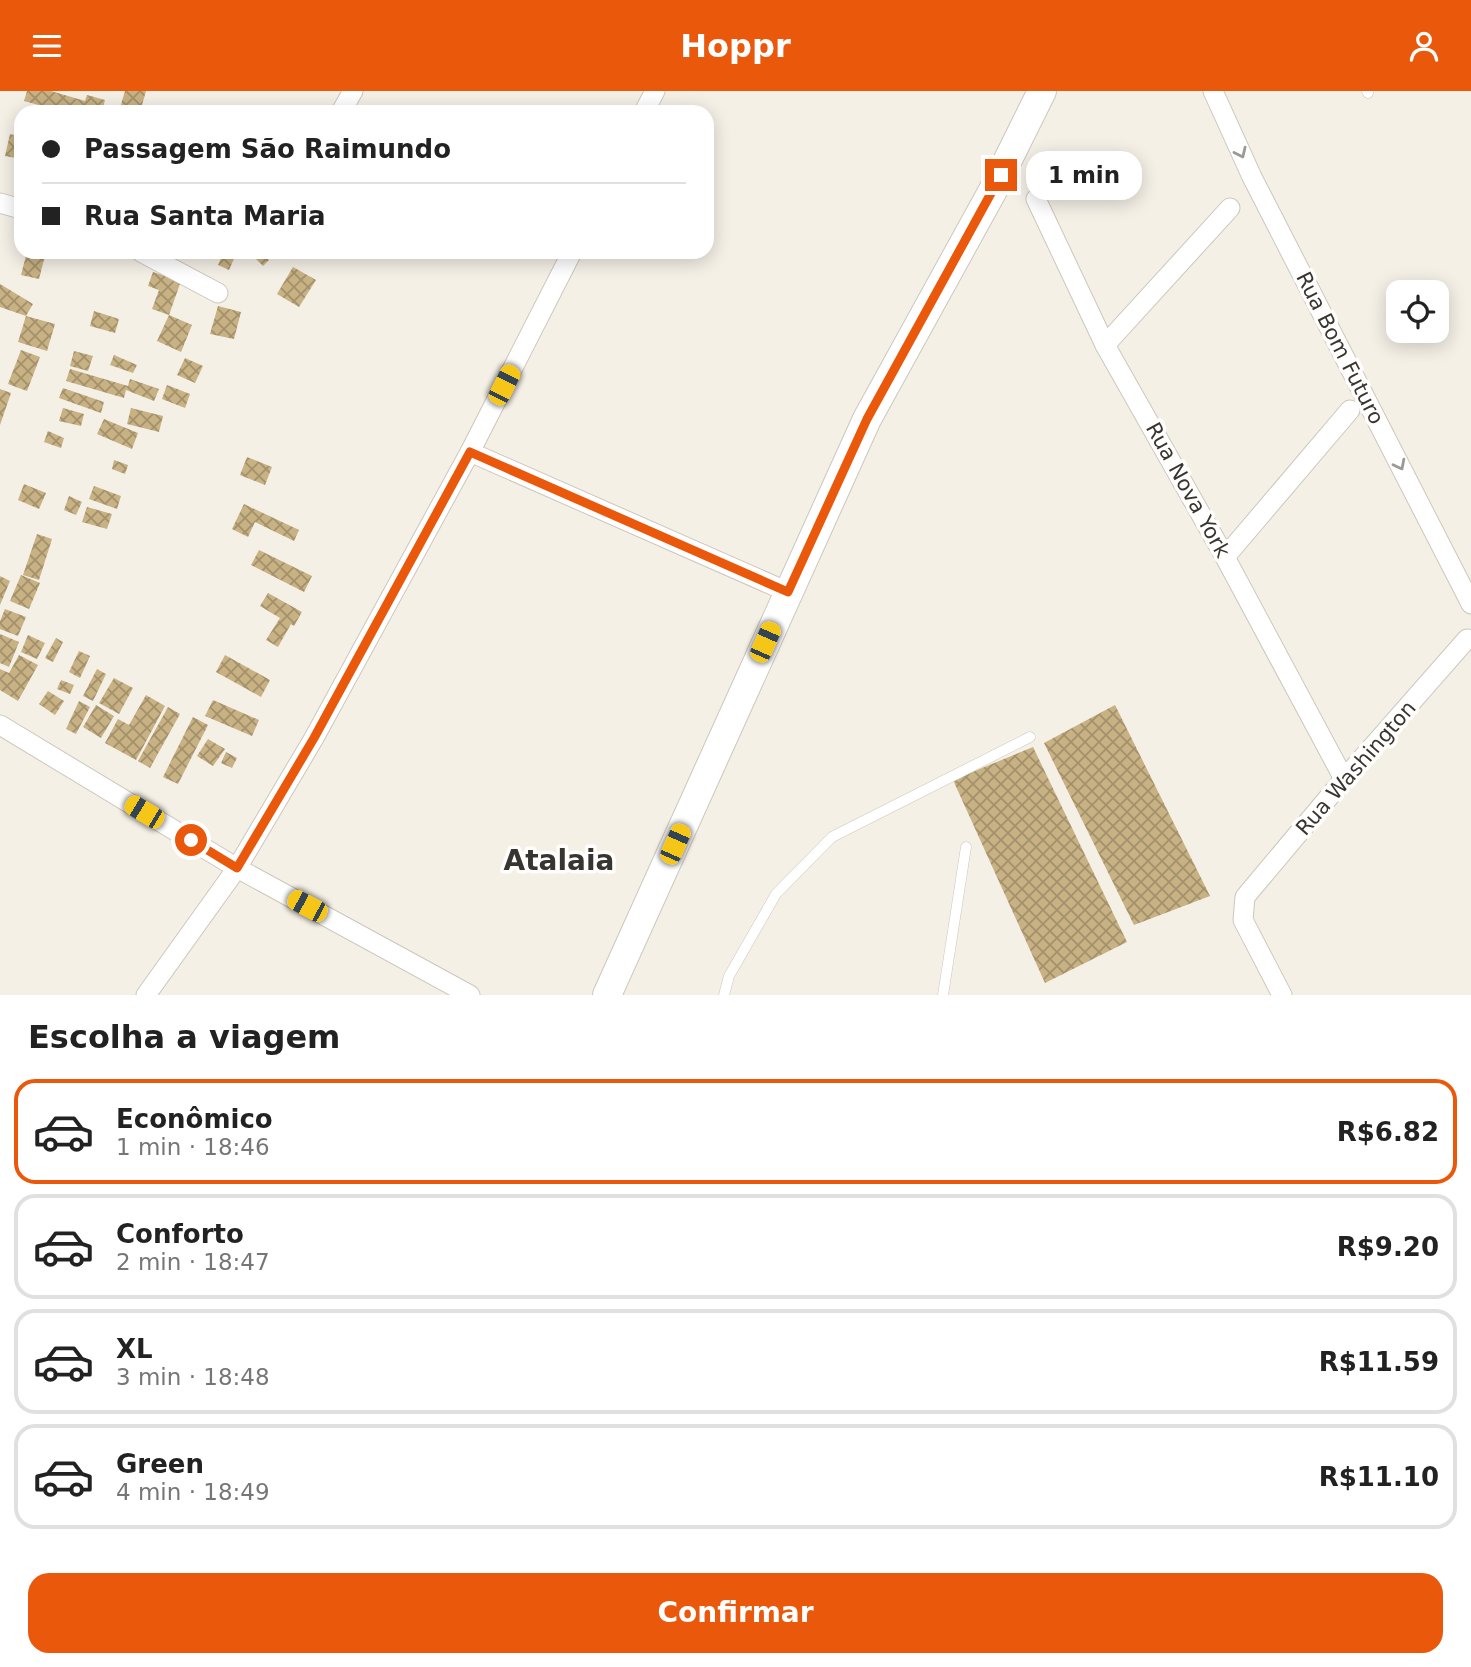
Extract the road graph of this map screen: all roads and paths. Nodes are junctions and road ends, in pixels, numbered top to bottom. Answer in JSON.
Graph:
{"nodes":[{"id":1,"x":1042,"y":91,"type":"edge"},
{"id":2,"x":1213,"y":91,"type":"edge"},
{"id":3,"x":1036,"y":199,"type":"dead end"},
{"id":4,"x":1230,"y":208,"type":"dead end"},
{"id":5,"x":154,"y":259,"type":"edge"},
{"id":6,"x":568,"y":259,"type":"edge"},
{"id":7,"x":218,"y":293,"type":"dead end"},
{"id":8,"x":1105,"y":345,"type":"junction"},
{"id":9,"x":1350,"y":410,"type":"dead end"},
{"id":10,"x":470,"y":452,"type":"junction"},
{"id":11,"x":1226,"y":557,"type":"junction"},
{"id":12,"x":788,"y":592,"type":"junction"},
{"id":13,"x":1471,"y":604,"type":"edge"},
{"id":14,"x":1467,"y":639,"type":"dead end"},
{"id":15,"x":0,"y":726,"type":"edge"},
{"id":16,"x":1030,"y":737,"type":"dead end"},
{"id":17,"x":1344,"y":779,"type":"junction"},
{"id":18,"x":967,"y":847,"type":"dead end"},
{"id":19,"x":237,"y":868,"type":"junction"},
{"id":20,"x":146,"y":995,"type":"edge"},
{"id":21,"x":470,"y":995,"type":"edge"},
{"id":22,"x":607,"y":995,"type":"edge"},
{"id":23,"x":724,"y":995,"type":"edge"},
{"id":24,"x":943,"y":995,"type":"edge"},
{"id":25,"x":1282,"y":995,"type":"edge"}],
"edges":[{"from":1,"to":12,"type":"street"},
{"from":2,"to":13,"type":"street","name":"Rua Bom Futuro","one_way":true},
{"from":3,"to":8,"type":"street","name":"Rua Nova York"},
{"from":4,"to":8,"type":"street"},
{"from":5,"to":7,"type":"street"},
{"from":6,"to":10,"type":"street"},
{"from":8,"to":11,"type":"street","name":"Rua Nova York"},
{"from":9,"to":11,"type":"street"},
{"from":10,"to":12,"type":"street"},
{"from":10,"to":19,"type":"street"},
{"from":11,"to":17,"type":"street","name":"Rua Nova York"},
{"from":12,"to":22,"type":"street"},
{"from":14,"to":17,"type":"street","name":"Rua Washington"},
{"from":15,"to":19,"type":"street"},
{"from":16,"to":23,"type":"lane"},
{"from":17,"to":25,"type":"street","name":"Rua Washington"},
{"from":18,"to":24,"type":"lane"},
{"from":19,"to":20,"type":"street"},
{"from":19,"to":21,"type":"street"}]}
